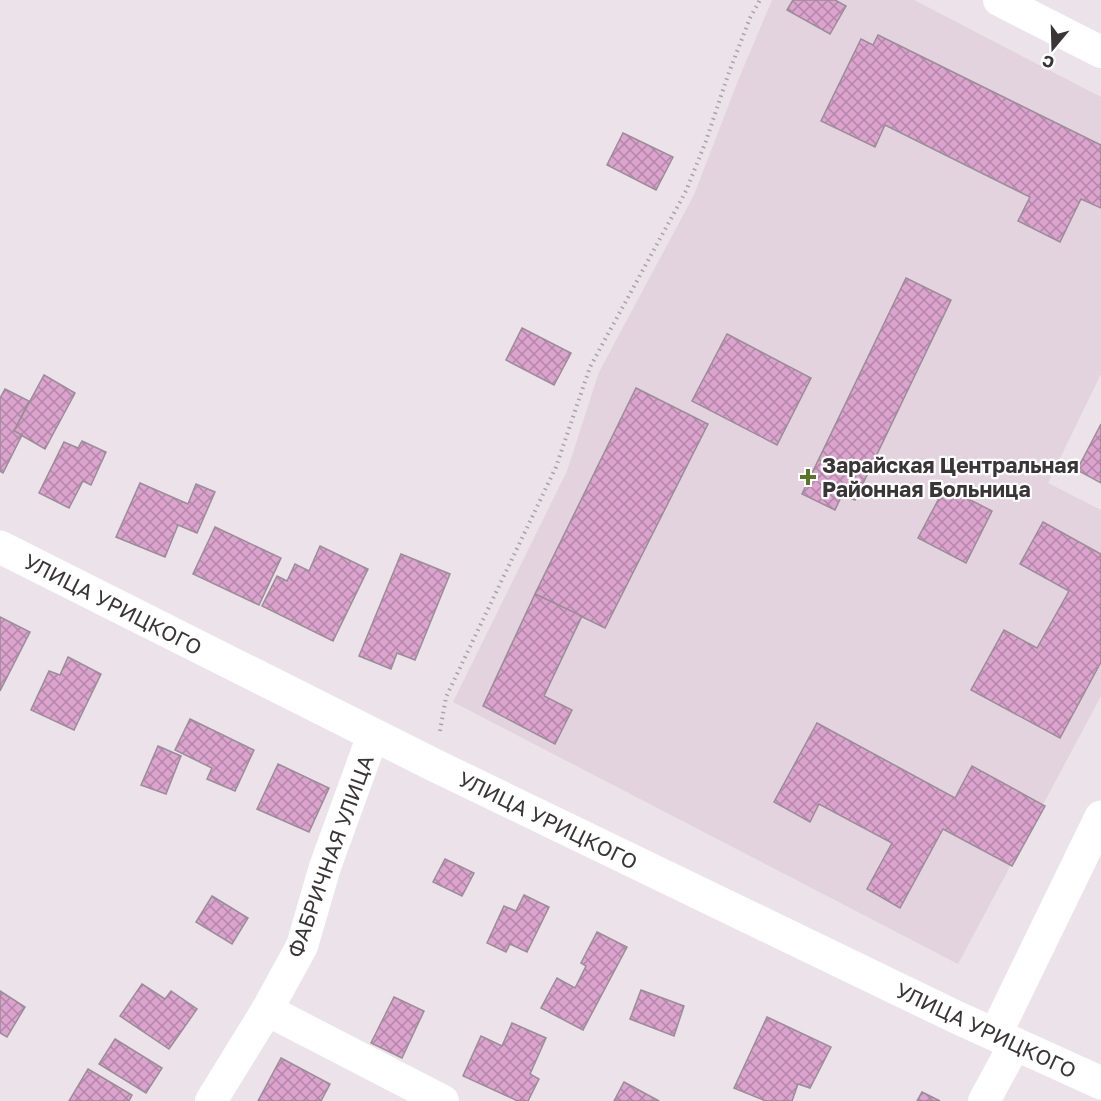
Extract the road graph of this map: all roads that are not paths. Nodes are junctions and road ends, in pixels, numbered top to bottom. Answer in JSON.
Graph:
{"nodes":[{"id":1,"x":999,"y":0,"type":"edge"},
{"id":2,"x":1101,"y":52,"type":"edge"},
{"id":3,"x":0,"y":547,"type":"edge"},
{"id":4,"x":373,"y":735,"type":"junction"},
{"id":5,"x":1101,"y":817,"type":"edge"},
{"id":6,"x":267,"y":1010,"type":"junction"},
{"id":7,"x":1005,"y":1039,"type":"junction"},
{"id":8,"x":1101,"y":1083,"type":"edge"},
{"id":9,"x":211,"y":1101,"type":"edge"},
{"id":10,"x":442,"y":1101,"type":"edge"},
{"id":11,"x":984,"y":1101,"type":"edge"}],
"edges":[{"from":1,"to":2,"type":"street"},
{"from":3,"to":4,"type":"main road","name":"УЛИЦА УРИЦКОГО"},
{"from":4,"to":6,"type":"street","name":"ФАБРИЧНАЯ УЛИЦА"},
{"from":4,"to":7,"type":"main road","name":"УЛИЦА УРИЦКОГО"},
{"from":5,"to":7,"type":"main road"},
{"from":6,"to":9,"type":"street","name":"ФАБРИЧНАЯ УЛИЦА"},
{"from":6,"to":10,"type":"street"},
{"from":7,"to":8,"type":"main road","name":"УЛИЦА УРИЦКОГО"},
{"from":7,"to":11,"type":"street"}]}
